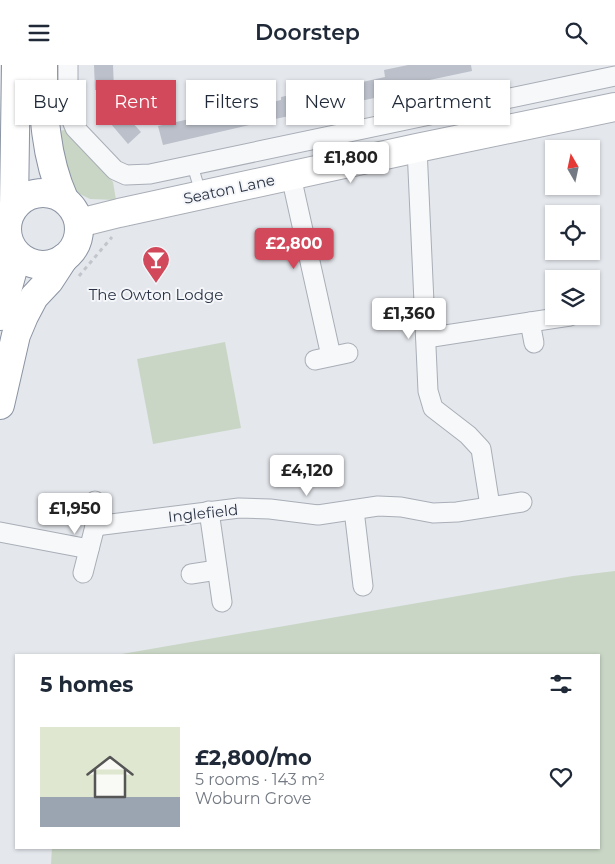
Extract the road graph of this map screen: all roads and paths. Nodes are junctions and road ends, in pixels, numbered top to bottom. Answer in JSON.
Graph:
{"nodes":[{"id":1,"x":16,"y":65,"type":"edge"},
{"id":2,"x":43,"y":65,"type":"edge"},
{"id":3,"x":68,"y":65,"type":"edge"},
{"id":4,"x":615,"y":77,"type":"edge"},
{"id":5,"x":615,"y":107,"type":"edge"},
{"id":6,"x":417,"y":148,"type":"junction"},
{"id":7,"x":192,"y":164,"type":"junction"},
{"id":8,"x":291,"y":176,"type":"junction"},
{"id":9,"x":202,"y":196,"type":"junction"},
{"id":10,"x":64,"y":199,"type":"junction"},
{"id":11,"x":14,"y":206,"type":"junction"},
{"id":12,"x":79,"y":223,"type":"junction"},
{"id":13,"x":7,"y":239,"type":"edge"},
{"id":14,"x":64,"y":258,"type":"junction"},
{"id":15,"x":0,"y":316,"type":"edge"},
{"id":16,"x":545,"y":320,"type":"edge"},
{"id":17,"x":530,"y":322,"type":"junction"},
{"id":18,"x":426,"y":338,"type":"junction"},
{"id":19,"x":534,"y":343,"type":"dead end"},
{"id":20,"x":331,"y":356,"type":"dead end"},
{"id":21,"x":0,"y":405,"type":"edge"},
{"id":22,"x":95,"y":501,"type":"dead end"},
{"id":23,"x":522,"y":502,"type":"dead end"},
{"id":24,"x":490,"y":507,"type":"junction"},
{"id":25,"x":354,"y":510,"type":"junction"},
{"id":26,"x":209,"y":511,"type":"junction"},
{"id":27,"x":95,"y":525,"type":"junction"},
{"id":28,"x":0,"y":532,"type":"edge"},
{"id":29,"x":89,"y":549,"type":"junction"},
{"id":30,"x":217,"y":570,"type":"junction"},
{"id":31,"x":83,"y":573,"type":"dead end"},
{"id":32,"x":191,"y":574,"type":"dead end"},
{"id":33,"x":363,"y":586,"type":"dead end"},
{"id":34,"x":222,"y":602,"type":"dead end"}],
"edges":[{"from":1,"to":11,"type":"main road"},
{"from":2,"to":10,"type":"main road"},
{"from":3,"to":7,"type":"street","name":"Seaton Lane"},
{"from":4,"to":7,"type":"street","name":"Seaton Lane"},
{"from":5,"to":6,"type":"main road","name":"Seaton Lane"},
{"from":6,"to":8,"type":"main road","name":"Seaton Lane"},
{"from":6,"to":18,"type":"street"},
{"from":7,"to":9,"type":"lane"},
{"from":8,"to":9,"type":"main road","name":"Seaton Lane"},
{"from":8,"to":20,"type":"street"},
{"from":9,"to":12,"type":"main road","name":"Seaton Lane"},
{"from":10,"to":11,"type":"main road"},
{"from":10,"to":12,"type":"main road"},
{"from":11,"to":13,"type":"main road"},
{"from":12,"to":14,"type":"main road"},
{"from":13,"to":14,"type":"main road"},
{"from":13,"to":15,"type":"main road"},
{"from":14,"to":21,"type":"main road"},
{"from":16,"to":17,"type":"street"},
{"from":17,"to":18,"type":"street"},
{"from":17,"to":19,"type":"street"},
{"from":18,"to":24,"type":"street"},
{"from":22,"to":27,"type":"street"},
{"from":23,"to":24,"type":"street","name":"Inglefield"},
{"from":24,"to":25,"type":"street","name":"Inglefield"},
{"from":25,"to":26,"type":"street","name":"Inglefield"},
{"from":25,"to":33,"type":"street"},
{"from":26,"to":27,"type":"street","name":"Inglefield"},
{"from":26,"to":30,"type":"street"},
{"from":27,"to":29,"type":"street"},
{"from":28,"to":29,"type":"street"},
{"from":29,"to":31,"type":"street"},
{"from":30,"to":32,"type":"street"},
{"from":30,"to":34,"type":"street"}]}
